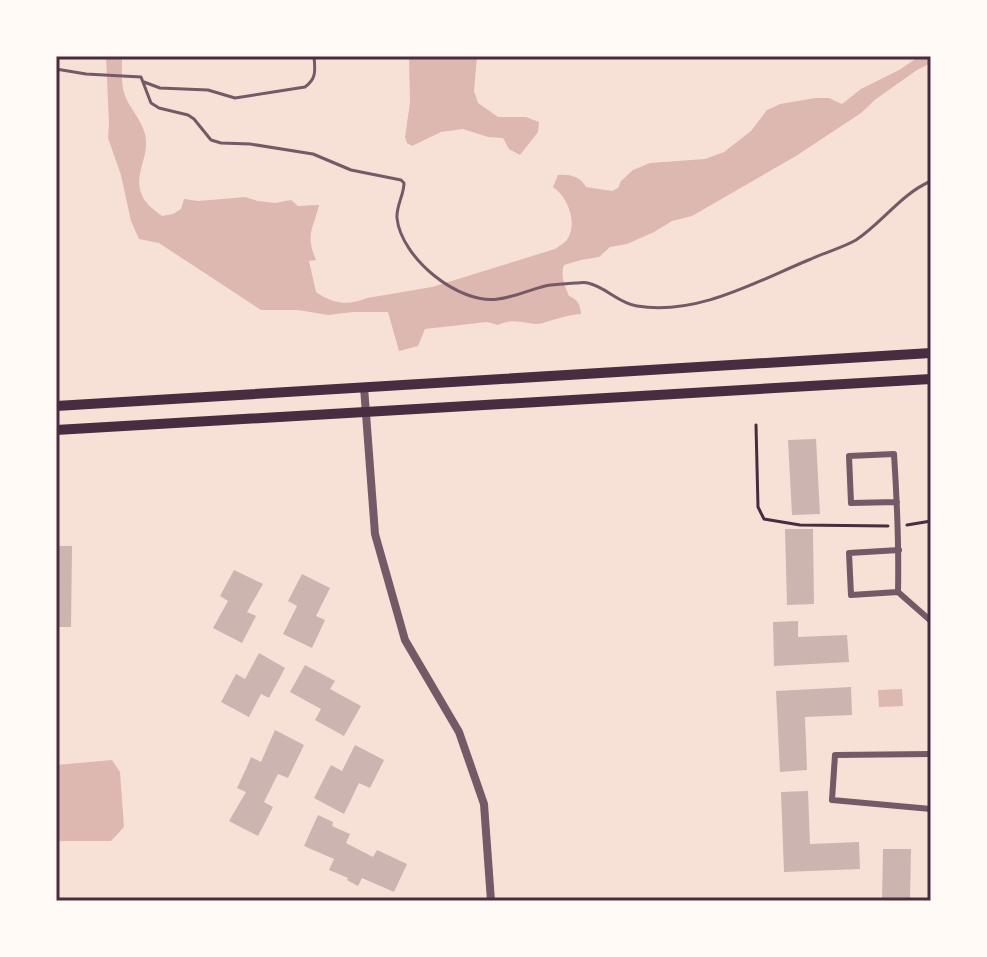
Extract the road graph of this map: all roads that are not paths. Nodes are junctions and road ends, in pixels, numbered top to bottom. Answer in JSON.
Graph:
{"nodes":[{"id":1,"x":314,"y":56,"type":"edge"},
{"id":2,"x":56,"y":71,"type":"edge"},
{"id":3,"x":144,"y":82,"type":"junction"},
{"id":4,"x":931,"y":181,"type":"edge"},
{"id":5,"x":931,"y":353,"type":"edge"},
{"id":6,"x":931,"y":379,"type":"edge"},
{"id":7,"x":364,"y":387,"type":"junction"},
{"id":8,"x":56,"y":406,"type":"edge"},
{"id":9,"x":366,"y":413,"type":"junction"},
{"id":10,"x":56,"y":430,"type":"edge"},
{"id":11,"x":897,"y":502,"type":"junction"},
{"id":12,"x":899,"y":550,"type":"junction"},
{"id":13,"x":898,"y":592,"type":"junction"},
{"id":14,"x":931,"y":621,"type":"edge"},
{"id":15,"x":931,"y":754,"type":"edge"},
{"id":16,"x":931,"y":809,"type":"edge"},
{"id":17,"x":491,"y":901,"type":"edge"}],
"edges":[{"from":1,"to":3,"type":"lane"},
{"from":2,"to":3,"type":"lane"},
{"from":3,"to":4,"type":"lane"},
{"from":5,"to":7,"type":"main road"},
{"from":6,"to":9,"type":"main road"},
{"from":7,"to":8,"type":"main road"},
{"from":7,"to":9,"type":"street"},
{"from":9,"to":10,"type":"main road"},
{"from":9,"to":17,"type":"street"},
{"from":11,"to":11,"type":"street"},
{"from":11,"to":12,"type":"street"},
{"from":12,"to":13,"type":"street"},
{"from":12,"to":13,"type":"street"},
{"from":13,"to":14,"type":"street"},
{"from":15,"to":16,"type":"street"}]}
